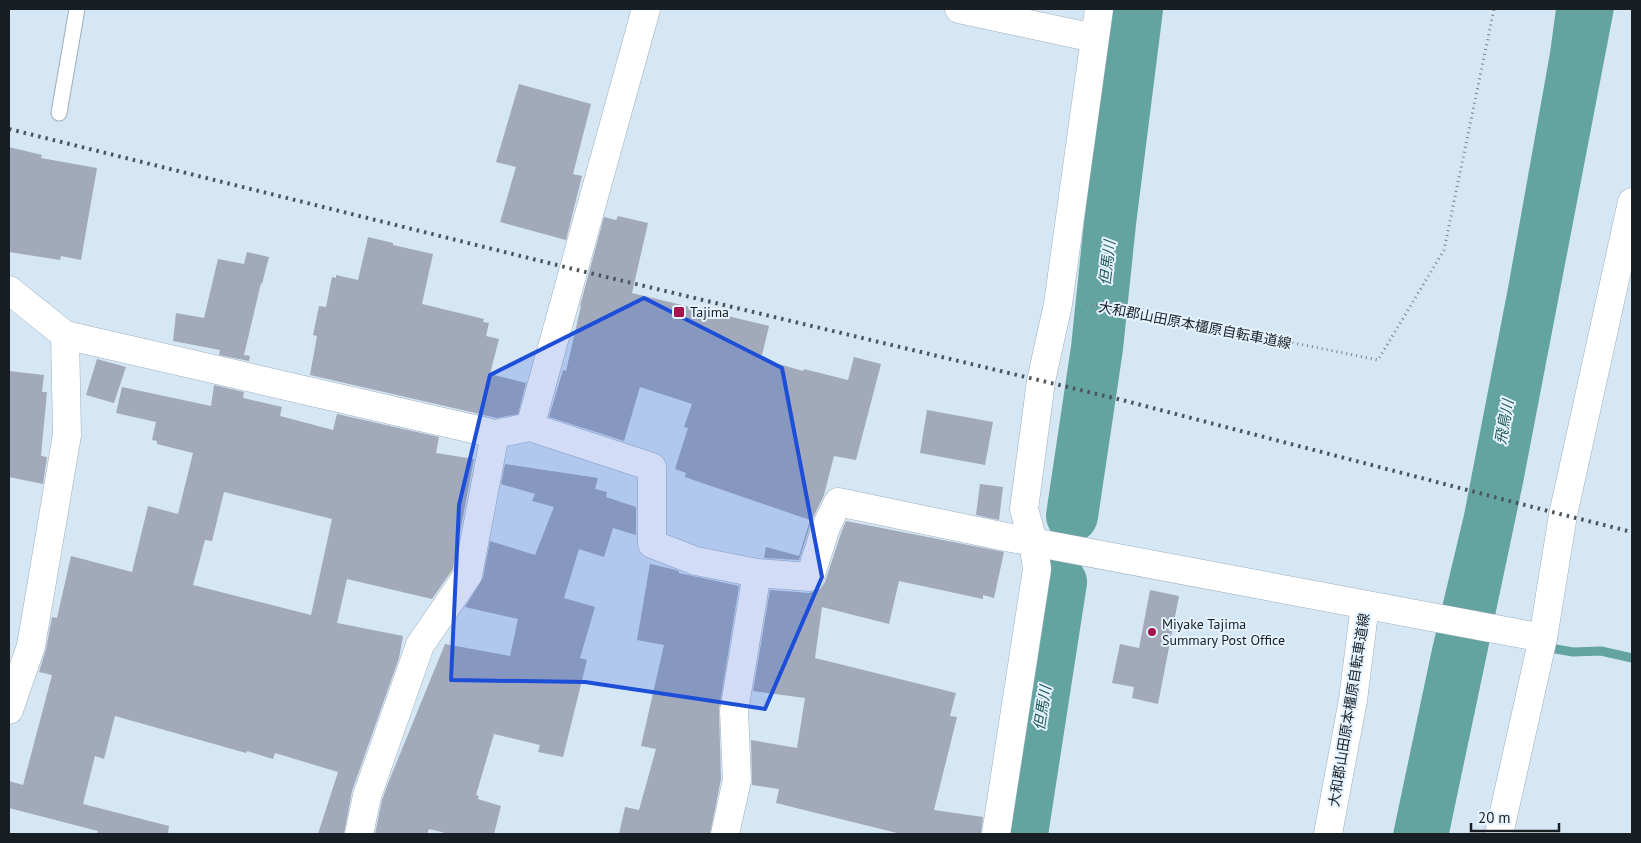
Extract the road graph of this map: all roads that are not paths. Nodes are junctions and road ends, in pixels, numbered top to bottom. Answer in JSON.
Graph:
{"nodes":[{"id":1,"x":77,"y":9,"type":"edge"},
{"id":2,"x":646,"y":9,"type":"edge"},
{"id":3,"x":960,"y":9,"type":"edge"},
{"id":4,"x":1099,"y":9,"type":"edge"},
{"id":5,"x":1094,"y":38,"type":"junction"},
{"id":6,"x":59,"y":113,"type":"dead end"},
{"id":7,"x":1632,"y":202,"type":"edge"},
{"id":8,"x":9,"y":290,"type":"edge"},
{"id":9,"x":65,"y":335,"type":"junction"},
{"id":10,"x":530,"y":427,"type":"junction"},
{"id":11,"x":495,"y":434,"type":"junction"},
{"id":12,"x":1033,"y":541,"type":"junction"},
{"id":13,"x":757,"y":573,"type":"junction"},
{"id":14,"x":1375,"y":607,"type":"junction"},
{"id":15,"x":1537,"y":637,"type":"junction"},
{"id":16,"x":9,"y":710,"type":"edge"},
{"id":17,"x":359,"y":834,"type":"edge"},
{"id":18,"x":725,"y":834,"type":"edge"},
{"id":19,"x":996,"y":834,"type":"edge"},
{"id":20,"x":1328,"y":834,"type":"edge"},
{"id":21,"x":1499,"y":834,"type":"edge"}],
"edges":[{"from":1,"to":6,"type":"lane"},
{"from":2,"to":10,"type":"street"},
{"from":3,"to":5,"type":"street"},
{"from":4,"to":5,"type":"street"},
{"from":5,"to":12,"type":"street"},
{"from":7,"to":15,"type":"street"},
{"from":8,"to":9,"type":"street"},
{"from":9,"to":11,"type":"street"},
{"from":9,"to":16,"type":"street"},
{"from":10,"to":11,"type":"street"},
{"from":10,"to":13,"type":"street"},
{"from":11,"to":17,"type":"street"},
{"from":12,"to":13,"type":"street","name":"大和郡山田原本橿原自転車道線"},
{"from":12,"to":14,"type":"street","name":"大和郡山田原本橿原自転車道線"},
{"from":12,"to":19,"type":"street"},
{"from":13,"to":18,"type":"street"},
{"from":14,"to":15,"type":"street"},
{"from":14,"to":20,"type":"street","name":"大和郡山田原本橿原自転車道線"},
{"from":15,"to":21,"type":"street"}]}
